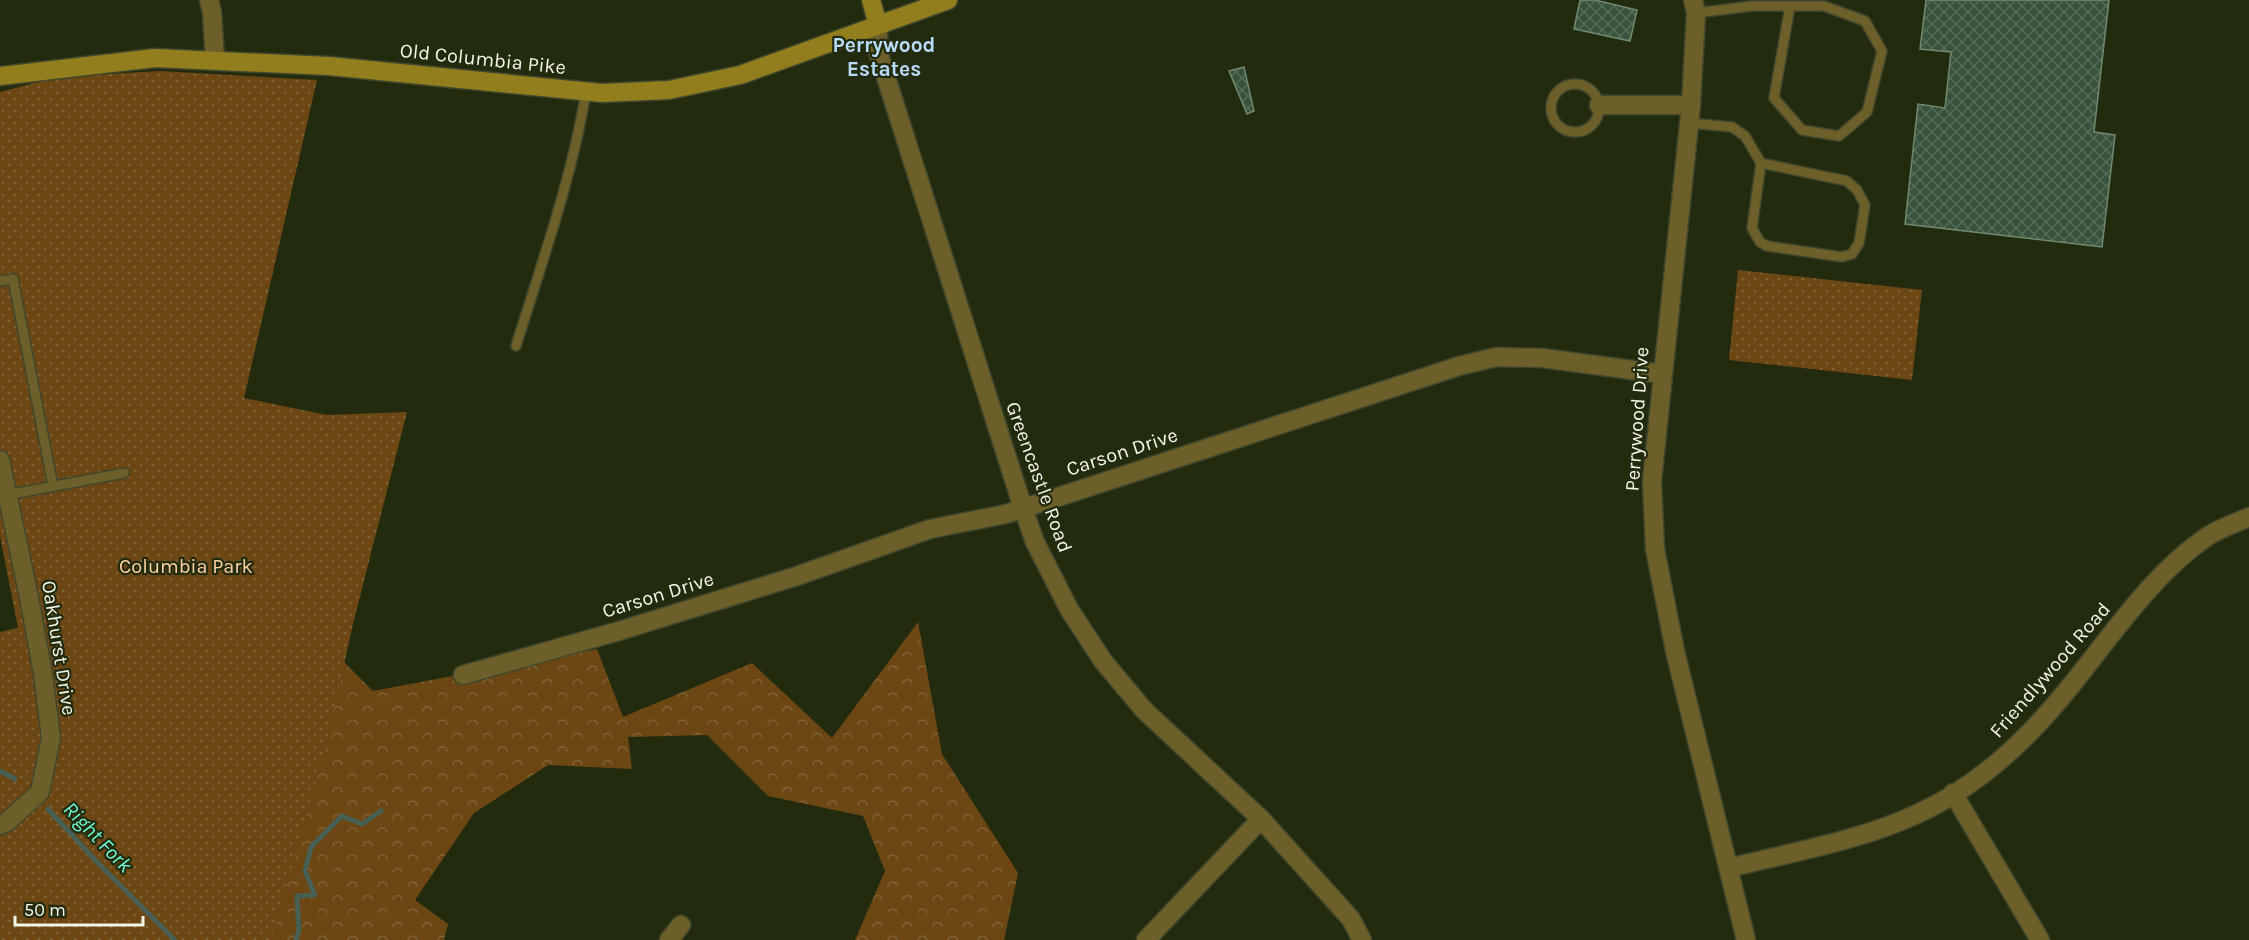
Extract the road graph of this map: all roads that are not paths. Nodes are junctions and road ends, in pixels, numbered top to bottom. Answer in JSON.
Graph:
{"nodes":[{"id":1,"x":209,"y":0,"type":"edge"},
{"id":2,"x":871,"y":0,"type":"edge"},
{"id":3,"x":948,"y":0,"type":"edge"},
{"id":4,"x":1790,"y":6,"type":"junction"},
{"id":5,"x":1695,"y":7,"type":"edge"},
{"id":6,"x":878,"y":25,"type":"junction"},
{"id":7,"x":215,"y":60,"type":"junction"},
{"id":8,"x":0,"y":76,"type":"edge"},
{"id":9,"x":586,"y":92,"type":"junction"},
{"id":10,"x":1599,"y":105,"type":"junction"},
{"id":11,"x":1691,"y":105,"type":"junction"},
{"id":12,"x":1689,"y":123,"type":"junction"},
{"id":13,"x":1761,"y":163,"type":"junction"},
{"id":14,"x":0,"y":281,"type":"edge"},
{"id":15,"x":516,"y":346,"type":"dead end"},
{"id":16,"x":1662,"y":374,"type":"junction"},
{"id":17,"x":0,"y":460,"type":"edge"},
{"id":18,"x":124,"y":473,"type":"dead end"},
{"id":19,"x":53,"y":486,"type":"junction"},
{"id":20,"x":7,"y":495,"type":"junction"},
{"id":21,"x":1023,"y":508,"type":"junction"},
{"id":22,"x":2249,"y":517,"type":"edge"},
{"id":23,"x":463,"y":675,"type":"dead end"},
{"id":24,"x":1953,"y":794,"type":"junction"},
{"id":25,"x":1261,"y":819,"type":"junction"},
{"id":26,"x":0,"y":825,"type":"edge"},
{"id":27,"x":1729,"y":868,"type":"junction"},
{"id":28,"x":681,"y":925,"type":"dead end"},
{"id":29,"x":669,"y":940,"type":"edge"},
{"id":30,"x":1146,"y":940,"type":"edge"},
{"id":31,"x":1362,"y":940,"type":"edge"},
{"id":32,"x":1746,"y":940,"type":"edge"},
{"id":33,"x":2040,"y":940,"type":"edge"}],
"edges":[{"from":1,"to":7,"type":"street"},
{"from":2,"to":6,"type":"main road","name":"Greencastle Road"},
{"from":3,"to":6,"type":"main road","name":"Old Columbia Pike"},
{"from":4,"to":4,"type":"lane"},
{"from":4,"to":5,"type":"lane"},
{"from":5,"to":11,"type":"street","name":"Perrywood Drive"},
{"from":6,"to":9,"type":"main road","name":"Old Columbia Pike"},
{"from":6,"to":21,"type":"street","name":"Greencastle Road"},
{"from":7,"to":8,"type":"main road","name":"Old Columbia Pike"},
{"from":7,"to":9,"type":"main road","name":"Old Columbia Pike"},
{"from":9,"to":15,"type":"lane"},
{"from":10,"to":10,"type":"lane"},
{"from":10,"to":11,"type":"street"},
{"from":11,"to":12,"type":"street","name":"Perrywood Drive"},
{"from":12,"to":13,"type":"lane"},
{"from":12,"to":16,"type":"street","name":"Perrywood Drive"},
{"from":13,"to":13,"type":"lane"},
{"from":14,"to":19,"type":"lane"},
{"from":16,"to":21,"type":"street","name":"Carson Drive"},
{"from":16,"to":27,"type":"street","name":"Perrywood Drive"},
{"from":17,"to":20,"type":"street","name":"Oakhurst Drive"},
{"from":18,"to":19,"type":"lane"},
{"from":19,"to":20,"type":"lane"},
{"from":20,"to":26,"type":"street","name":"Oakhurst Drive"},
{"from":21,"to":23,"type":"street","name":"Carson Drive"},
{"from":21,"to":25,"type":"street","name":"Greencastle Road"},
{"from":22,"to":24,"type":"street","name":"Friendlywood Road"},
{"from":24,"to":27,"type":"street","name":"Friendlywood Road"},
{"from":24,"to":33,"type":"street"},
{"from":25,"to":30,"type":"street"},
{"from":25,"to":31,"type":"street","name":"Greencastle Road"},
{"from":27,"to":32,"type":"street","name":"Perrywood Drive"},
{"from":28,"to":29,"type":"street"}]}
